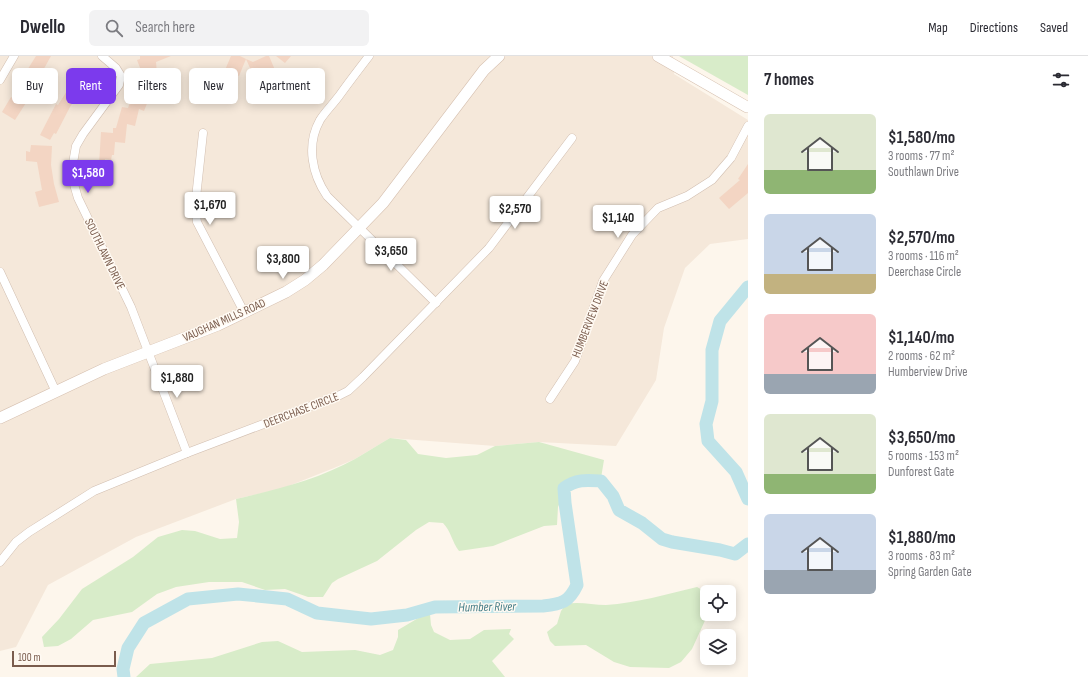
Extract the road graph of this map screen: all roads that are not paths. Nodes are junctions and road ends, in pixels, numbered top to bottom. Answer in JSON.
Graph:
{"nodes":[{"id":1,"x":14,"y":56,"type":"edge"},
{"id":2,"x":102,"y":56,"type":"edge"},
{"id":3,"x":369,"y":56,"type":"edge"},
{"id":4,"x":499,"y":56,"type":"edge"},
{"id":5,"x":658,"y":56,"type":"edge"},
{"id":6,"x":0,"y":80,"type":"edge"},
{"id":7,"x":748,"y":107,"type":"edge"},
{"id":8,"x":748,"y":126,"type":"edge"},
{"id":9,"x":203,"y":133,"type":"dead end"},
{"id":10,"x":572,"y":138,"type":"dead end"},
{"id":11,"x":359,"y":228,"type":"junction"},
{"id":12,"x":0,"y":272,"type":"edge"},
{"id":13,"x":436,"y":303,"type":"junction"},
{"id":14,"x":244,"y":312,"type":"junction"},
{"id":15,"x":148,"y":352,"type":"junction"},
{"id":16,"x":56,"y":392,"type":"junction"},
{"id":17,"x":550,"y":399,"type":"dead end"},
{"id":18,"x":0,"y":418,"type":"edge"},
{"id":19,"x":187,"y":453,"type":"junction"},
{"id":20,"x":0,"y":562,"type":"edge"}],
"edges":[{"from":1,"to":6,"type":"street"},
{"from":2,"to":15,"type":"street","name":"SOUTHLAWN DRIVE"},
{"from":3,"to":11,"type":"street"},
{"from":4,"to":11,"type":"street","name":"VAUGHAN MILLS ROAD"},
{"from":5,"to":7,"type":"street"},
{"from":8,"to":17,"type":"street","name":"HUMBERVIEW DRIVE"},
{"from":9,"to":14,"type":"street"},
{"from":10,"to":13,"type":"street","name":"DEERCHASE CIRCLE"},
{"from":11,"to":13,"type":"street"},
{"from":11,"to":14,"type":"street","name":"VAUGHAN MILLS ROAD"},
{"from":12,"to":16,"type":"street"},
{"from":13,"to":19,"type":"street","name":"DEERCHASE CIRCLE"},
{"from":14,"to":15,"type":"street","name":"VAUGHAN MILLS ROAD"},
{"from":15,"to":16,"type":"street","name":"VAUGHAN MILLS ROAD"},
{"from":15,"to":19,"type":"street"},
{"from":16,"to":18,"type":"street","name":"VAUGHAN MILLS ROAD"},
{"from":19,"to":20,"type":"street","name":"DEERCHASE CIRCLE"}]}
